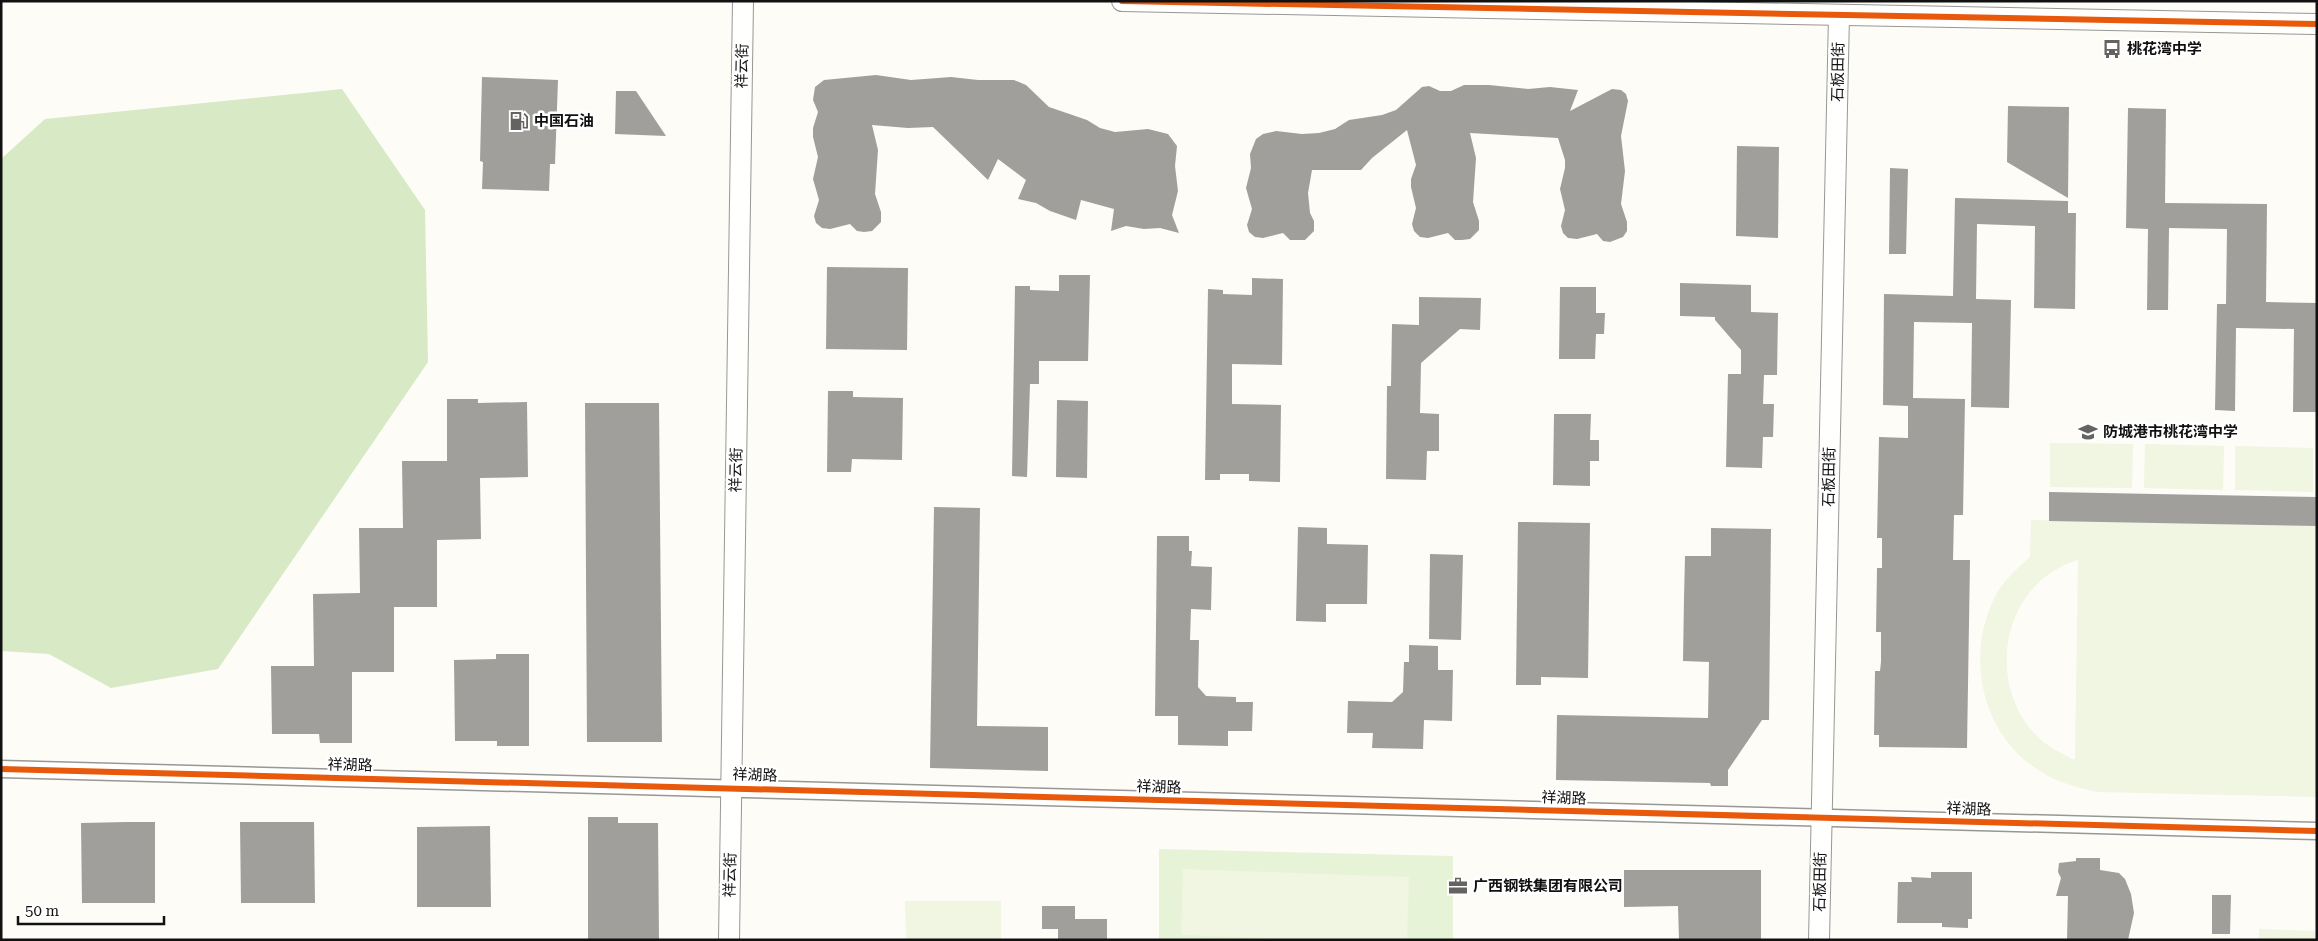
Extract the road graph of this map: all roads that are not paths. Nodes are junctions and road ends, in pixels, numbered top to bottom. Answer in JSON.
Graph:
{"nodes":[{"id":1,"x":743,"y":1,"type":"edge"},
{"id":2,"x":1122,"y":1,"type":"edge"},
{"id":3,"x":1839,"y":15,"type":"junction"},
{"id":4,"x":2317,"y":24,"type":"edge"},
{"id":5,"x":1,"y":769,"type":"edge"},
{"id":6,"x":731,"y":787,"type":"junction"},
{"id":7,"x":1822,"y":818,"type":"junction"},
{"id":8,"x":2317,"y":831,"type":"edge"},
{"id":9,"x":729,"y":940,"type":"edge"},
{"id":10,"x":1819,"y":940,"type":"edge"}],
"edges":[{"from":1,"to":6,"type":"street","name":"祥云街"},
{"from":2,"to":3,"type":"street"},
{"from":3,"to":4,"type":"street"},
{"from":3,"to":7,"type":"street","name":"石板田街"},
{"from":5,"to":6,"type":"street","name":"祥湖路"},
{"from":6,"to":7,"type":"street","name":"祥湖路"},
{"from":6,"to":9,"type":"street","name":"祥云街"},
{"from":7,"to":8,"type":"street","name":"祥湖路"},
{"from":7,"to":10,"type":"street","name":"石板田街"}]}
